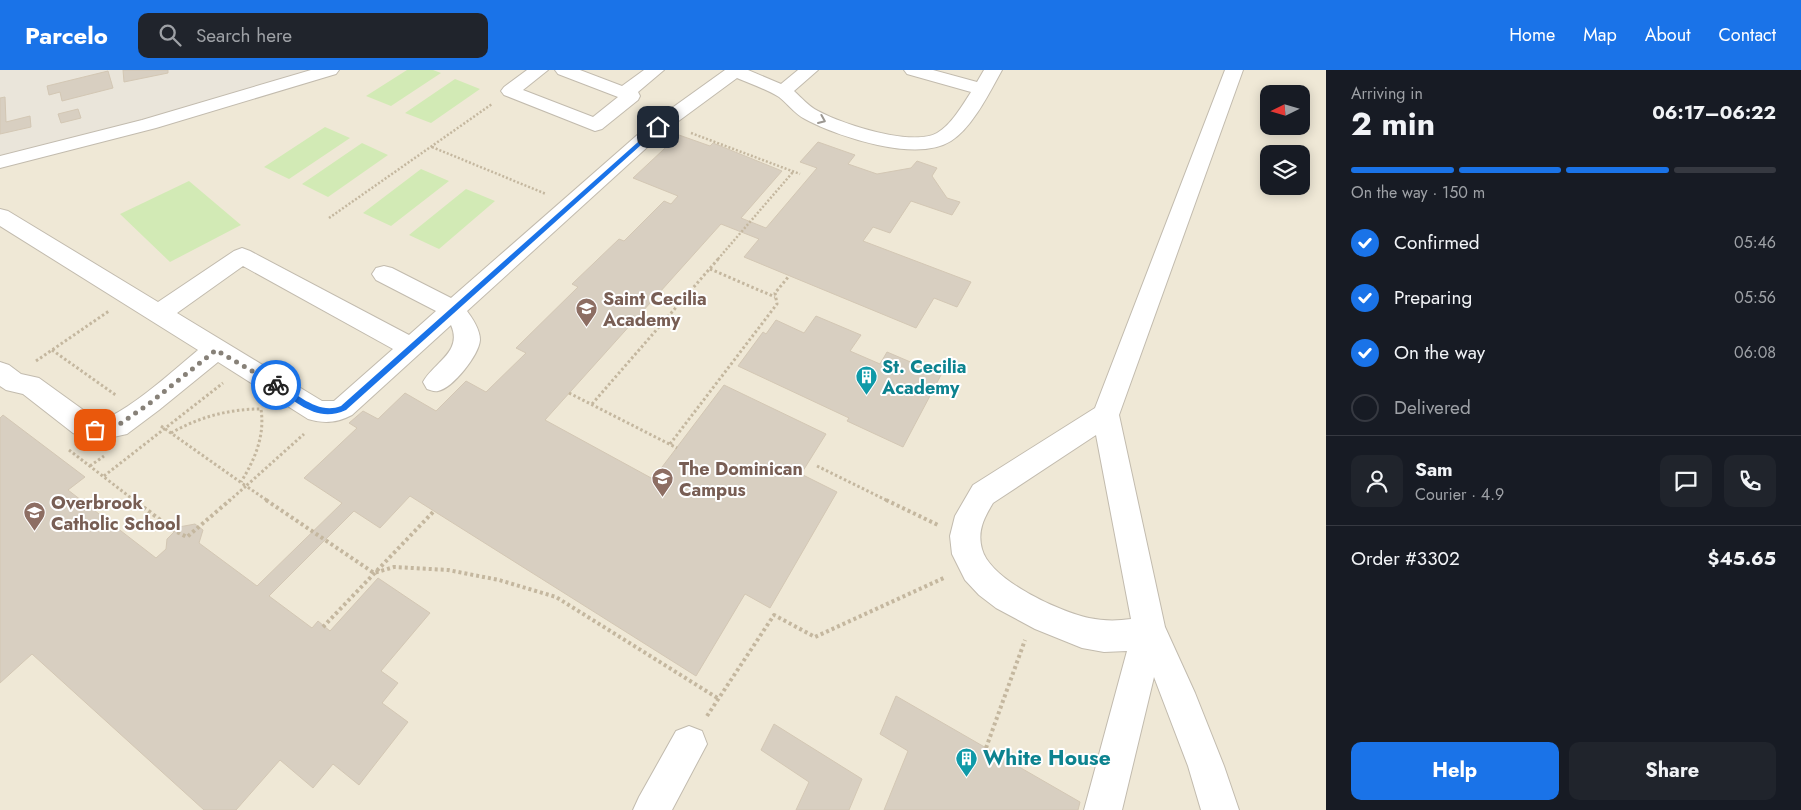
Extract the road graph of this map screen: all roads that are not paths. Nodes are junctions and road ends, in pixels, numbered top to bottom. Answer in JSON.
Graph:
{"nodes":[{"id":1,"x":330,"y":70,"type":"edge"},
{"id":2,"x":540,"y":70,"type":"edge"},
{"id":3,"x":564,"y":70,"type":"edge"},
{"id":4,"x":655,"y":70,"type":"edge"},
{"id":5,"x":808,"y":70,"type":"edge"},
{"id":6,"x":913,"y":70,"type":"edge"},
{"id":7,"x":993,"y":70,"type":"edge"},
{"id":8,"x":1234,"y":70,"type":"edge"},
{"id":9,"x":736,"y":71,"type":"edge"},
{"id":10,"x":980,"y":89,"type":"junction"},
{"id":11,"x":783,"y":92,"type":"junction"},
{"id":12,"x":620,"y":101,"type":"junction"},
{"id":13,"x":650,"y":122,"type":"junction"},
{"id":14,"x":0,"y":162,"type":"edge"},
{"id":15,"x":0,"y":216,"type":"edge"},
{"id":16,"x":384,"y":274,"type":"dead end"},
{"id":17,"x":452,"y":309,"type":"junction"},
{"id":18,"x":158,"y":314,"type":"junction"},
{"id":19,"x":411,"y":347,"type":"junction"},
{"id":20,"x":216,"y":350,"type":"junction"},
{"id":21,"x":0,"y":372,"type":"edge"},
{"id":22,"x":436,"y":382,"type":"dead end"},
{"id":23,"x":1106,"y":415,"type":"junction"},
{"id":24,"x":1149,"y":629,"type":"junction"},
{"id":25,"x":689,"y":744,"type":"road end"},
{"id":26,"x":652,"y":810,"type":"edge"},
{"id":27,"x":1103,"y":810,"type":"edge"},
{"id":28,"x":1220,"y":810,"type":"edge"}],
"edges":[{"from":1,"to":14,"type":"lane"},
{"from":2,"to":12,"type":"lane"},
{"from":3,"to":12,"type":"lane"},
{"from":4,"to":12,"type":"lane"},
{"from":5,"to":11,"type":"lane"},
{"from":6,"to":10,"type":"lane"},
{"from":7,"to":10,"type":"lane"},
{"from":8,"to":23,"type":"lane"},
{"from":9,"to":11,"type":"lane"},
{"from":9,"to":13,"type":"lane"},
{"from":11,"to":10,"type":"lane","one_way":true},
{"from":12,"to":13,"type":"lane"},
{"from":13,"to":17,"type":"lane"},
{"from":15,"to":18,"type":"lane"},
{"from":16,"to":17,"type":"lane"},
{"from":17,"to":19,"type":"lane"},
{"from":17,"to":22,"type":"lane"},
{"from":18,"to":19,"type":"lane"},
{"from":18,"to":20,"type":"lane"},
{"from":19,"to":20,"type":"lane"},
{"from":20,"to":21,"type":"lane"},
{"from":23,"to":24,"type":"lane"},
{"from":23,"to":24,"type":"lane"},
{"from":24,"to":27,"type":"lane"},
{"from":24,"to":28,"type":"lane"},
{"from":25,"to":26,"type":"lane"}]}
